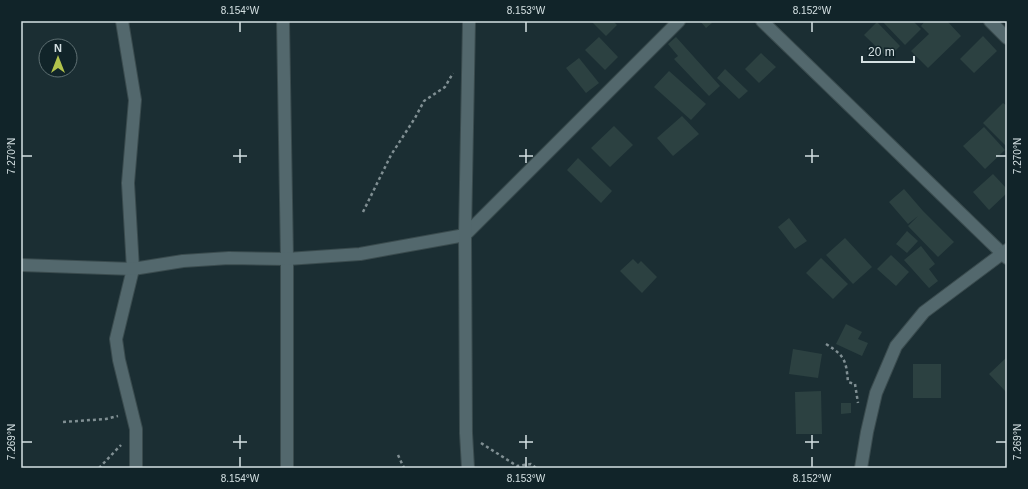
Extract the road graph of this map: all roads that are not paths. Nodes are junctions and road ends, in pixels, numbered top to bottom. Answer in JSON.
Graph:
{"nodes":[{"id":1,"x":122,"y":21,"type":"edge"},
{"id":2,"x":283,"y":21,"type":"edge"},
{"id":3,"x":469,"y":21,"type":"edge"},
{"id":4,"x":679,"y":21,"type":"edge"},
{"id":5,"x":762,"y":21,"type":"edge"},
{"id":6,"x":990,"y":21,"type":"edge"},
{"id":7,"x":1007,"y":38,"type":"edge"},
{"id":8,"x":465,"y":235,"type":"junction"},
{"id":9,"x":1006,"y":254,"type":"edge"},
{"id":10,"x":287,"y":259,"type":"junction"},
{"id":11,"x":21,"y":265,"type":"edge"},
{"id":12,"x":133,"y":269,"type":"junction"},
{"id":13,"x":136,"y":468,"type":"edge"},
{"id":14,"x":287,"y":468,"type":"edge"},
{"id":15,"x":468,"y":468,"type":"edge"},
{"id":16,"x":861,"y":468,"type":"edge"}],
"edges":[{"from":1,"to":12,"type":"street"},
{"from":2,"to":10,"type":"street"},
{"from":3,"to":8,"type":"street"},
{"from":4,"to":8,"type":"street"},
{"from":5,"to":9,"type":"street"},
{"from":6,"to":7,"type":"street"},
{"from":8,"to":10,"type":"street"},
{"from":8,"to":15,"type":"street"},
{"from":9,"to":16,"type":"street"},
{"from":10,"to":12,"type":"street"},
{"from":10,"to":14,"type":"street"},
{"from":11,"to":12,"type":"street"},
{"from":12,"to":13,"type":"street"}]}
